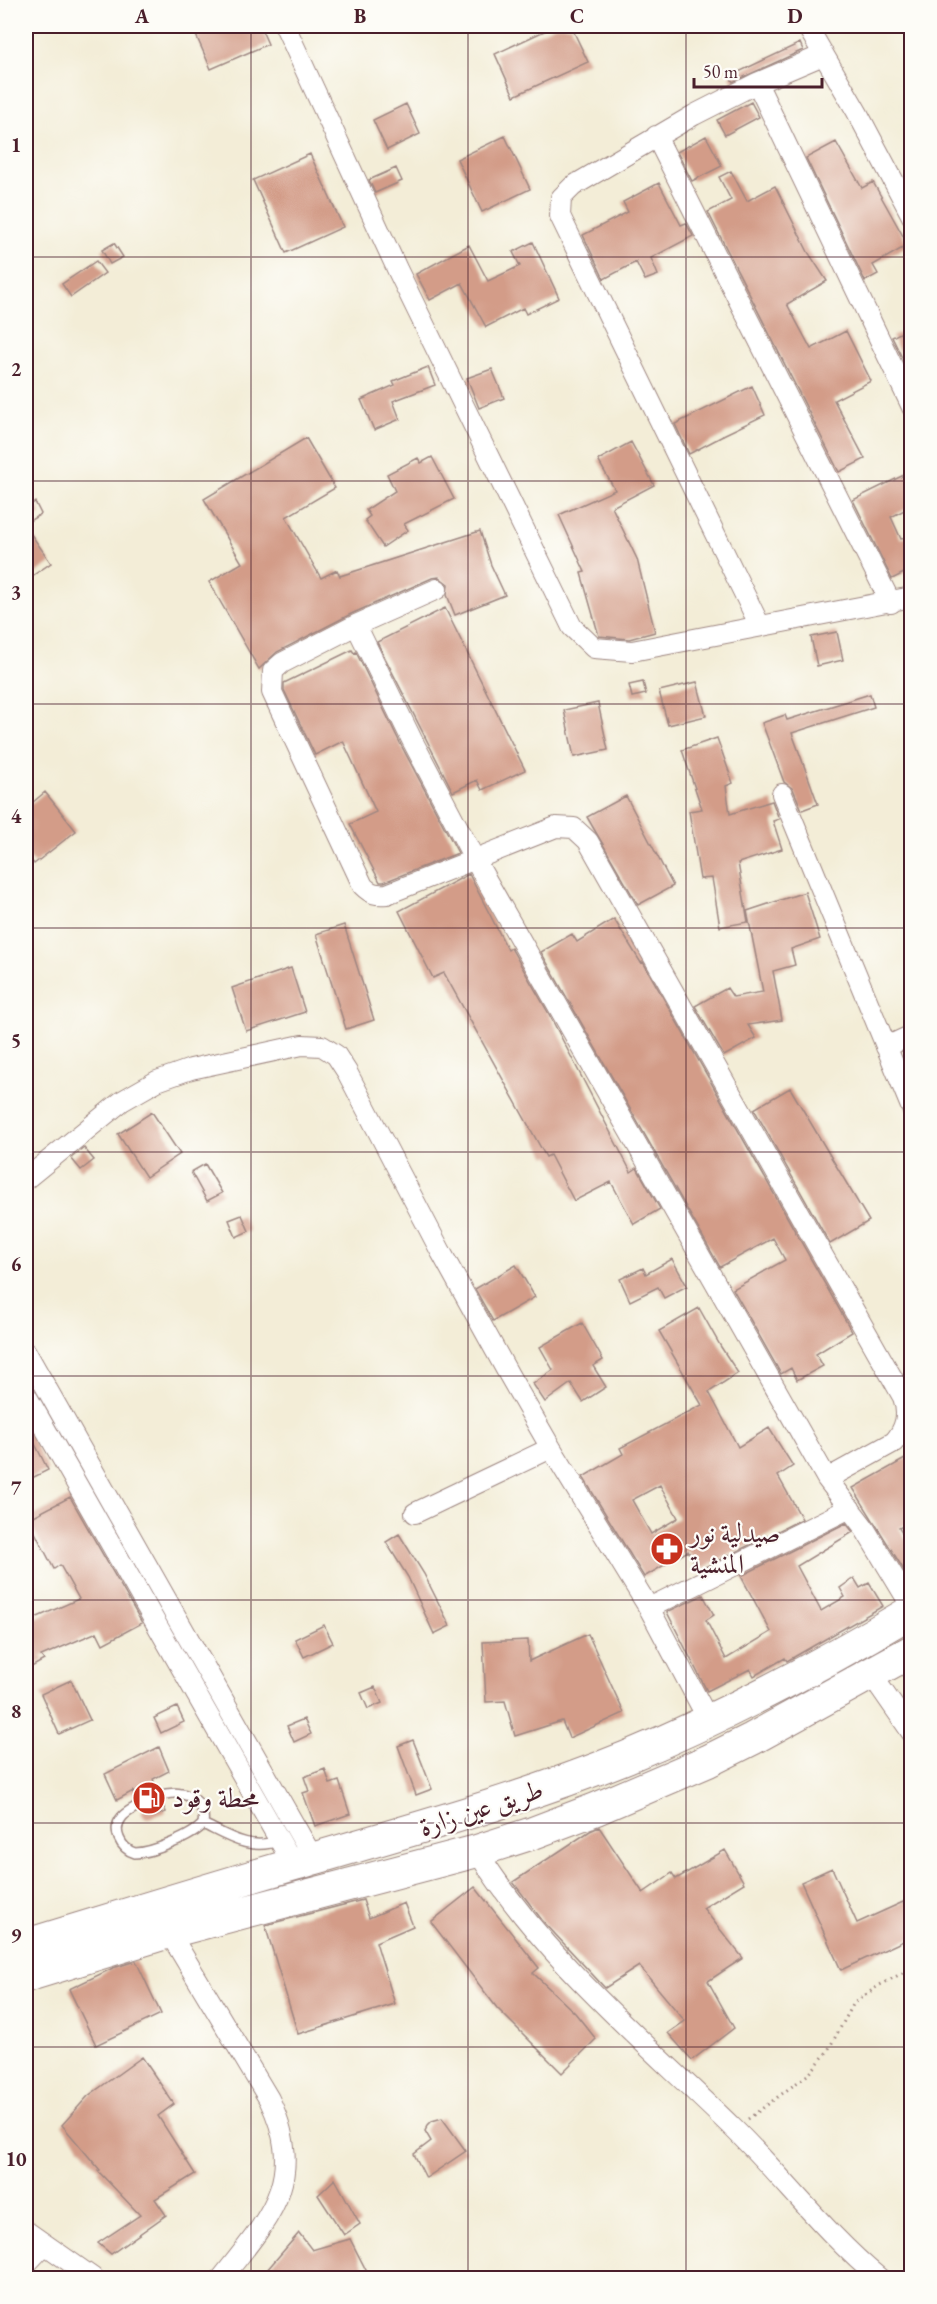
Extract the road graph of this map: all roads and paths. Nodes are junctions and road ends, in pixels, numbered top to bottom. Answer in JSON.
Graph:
{"nodes":[{"id":1,"x":285,"y":26,"type":"edge"},
{"id":2,"x":807,"y":26,"type":"edge"},
{"id":3,"x":823,"y":55,"type":"junction"},
{"id":4,"x":757,"y":83,"type":"junction"},
{"id":5,"x":656,"y":135,"type":"junction"},
{"id":6,"x":912,"y":216,"type":"edge"},
{"id":7,"x":912,"y":407,"type":"edge"},
{"id":8,"x":437,"y":589,"type":"dead end"},
{"id":9,"x":912,"y":597,"type":"edge"},
{"id":10,"x":891,"y":603,"type":"junction"},
{"id":11,"x":356,"y":625,"type":"junction"},
{"id":12,"x":759,"y":626,"type":"junction"},
{"id":13,"x":783,"y":794,"type":"dead end"},
{"id":14,"x":475,"y":860,"type":"junction"},
{"id":15,"x":912,"y":1035,"type":"edge"},
{"id":16,"x":886,"y":1047,"type":"junction"},
{"id":17,"x":912,"y":1109,"type":"edge"},
{"id":18,"x":26,"y":1179,"type":"edge"},
{"id":19,"x":26,"y":1352,"type":"edge"},
{"id":20,"x":26,"y":1395,"type":"edge"},
{"id":21,"x":551,"y":1448,"type":"junction"},
{"id":22,"x":828,"y":1479,"type":"junction"},
{"id":23,"x":850,"y":1508,"type":"junction"},
{"id":24,"x":415,"y":1513,"type":"dead end"},
{"id":25,"x":649,"y":1608,"type":"junction"},
{"id":26,"x":912,"y":1609,"type":"edge"},
{"id":27,"x":912,"y":1651,"type":"edge"},
{"id":28,"x":871,"y":1674,"type":"junction"},
{"id":29,"x":709,"y":1721,"type":"junction"},
{"id":30,"x":912,"y":1733,"type":"edge"},
{"id":31,"x":159,"y":1796,"type":"dead end"},
{"id":32,"x":138,"y":1805,"type":"dead end"},
{"id":33,"x":203,"y":1824,"type":"junction"},
{"id":34,"x":298,"y":1831,"type":"junction"},
{"id":35,"x":477,"y":1851,"type":"junction"},
{"id":36,"x":295,"y":1854,"type":"junction"},
{"id":37,"x":169,"y":1932,"type":"junction"},
{"id":38,"x":26,"y":1945,"type":"edge"},
{"id":39,"x":912,"y":1968,"type":"edge"},
{"id":40,"x":26,"y":1976,"type":"edge"},
{"id":41,"x":735,"y":2130,"type":"junction"},
{"id":42,"x":26,"y":2231,"type":"edge"},
{"id":43,"x":44,"y":2245,"type":"junction"},
{"id":44,"x":26,"y":2264,"type":"edge"},
{"id":45,"x":93,"y":2278,"type":"edge"},
{"id":46,"x":222,"y":2278,"type":"edge"},
{"id":47,"x":879,"y":2278,"type":"edge"}],
"edges":[{"from":1,"to":12,"type":"street"},
{"from":2,"to":3,"type":"street"},
{"from":3,"to":4,"type":"street"},
{"from":3,"to":6,"type":"street"},
{"from":4,"to":5,"type":"street"},
{"from":4,"to":7,"type":"street"},
{"from":5,"to":10,"type":"street"},
{"from":5,"to":12,"type":"street"},
{"from":8,"to":11,"type":"street"},
{"from":9,"to":10,"type":"street"},
{"from":10,"to":12,"type":"street"},
{"from":11,"to":14,"type":"street"},
{"from":11,"to":14,"type":"street"},
{"from":13,"to":16,"type":"street"},
{"from":14,"to":22,"type":"street"},
{"from":14,"to":22,"type":"street"},
{"from":15,"to":16,"type":"street"},
{"from":16,"to":17,"type":"street"},
{"from":18,"to":21,"type":"street"},
{"from":19,"to":34,"type":"street"},
{"from":20,"to":36,"type":"street"},
{"from":21,"to":24,"type":"street"},
{"from":21,"to":25,"type":"street"},
{"from":22,"to":23,"type":"street"},
{"from":23,"to":25,"type":"street"},
{"from":23,"to":26,"type":"street"},
{"from":25,"to":29,"type":"street"},
{"from":26,"to":29,"type":"main road","name":"طريق عين زارة"},
{"from":27,"to":28,"type":"main road","name":"طريق عين زارة"},
{"from":28,"to":30,"type":"street"},
{"from":28,"to":35,"type":"main road","name":"طريق عين زارة"},
{"from":29,"to":36,"type":"main road","name":"طريق عين زارة"},
{"from":31,"to":33,"type":"lane"},
{"from":32,"to":33,"type":"lane"},
{"from":33,"to":36,"type":"lane"},
{"from":34,"to":36,"type":"street"},
{"from":34,"to":36,"type":"lane"},
{"from":35,"to":37,"type":"main road","name":"طريق عين زارة"},
{"from":35,"to":41,"type":"street"},
{"from":36,"to":38,"type":"main road","name":"طريق عين زارة"},
{"from":37,"to":40,"type":"main road","name":"طريق عين زارة"},
{"from":37,"to":46,"type":"street"},
{"from":39,"to":41,"type":"path"},
{"from":41,"to":47,"type":"street"},
{"from":42,"to":43,"type":"street"},
{"from":43,"to":44,"type":"street"},
{"from":43,"to":45,"type":"street"}]}
